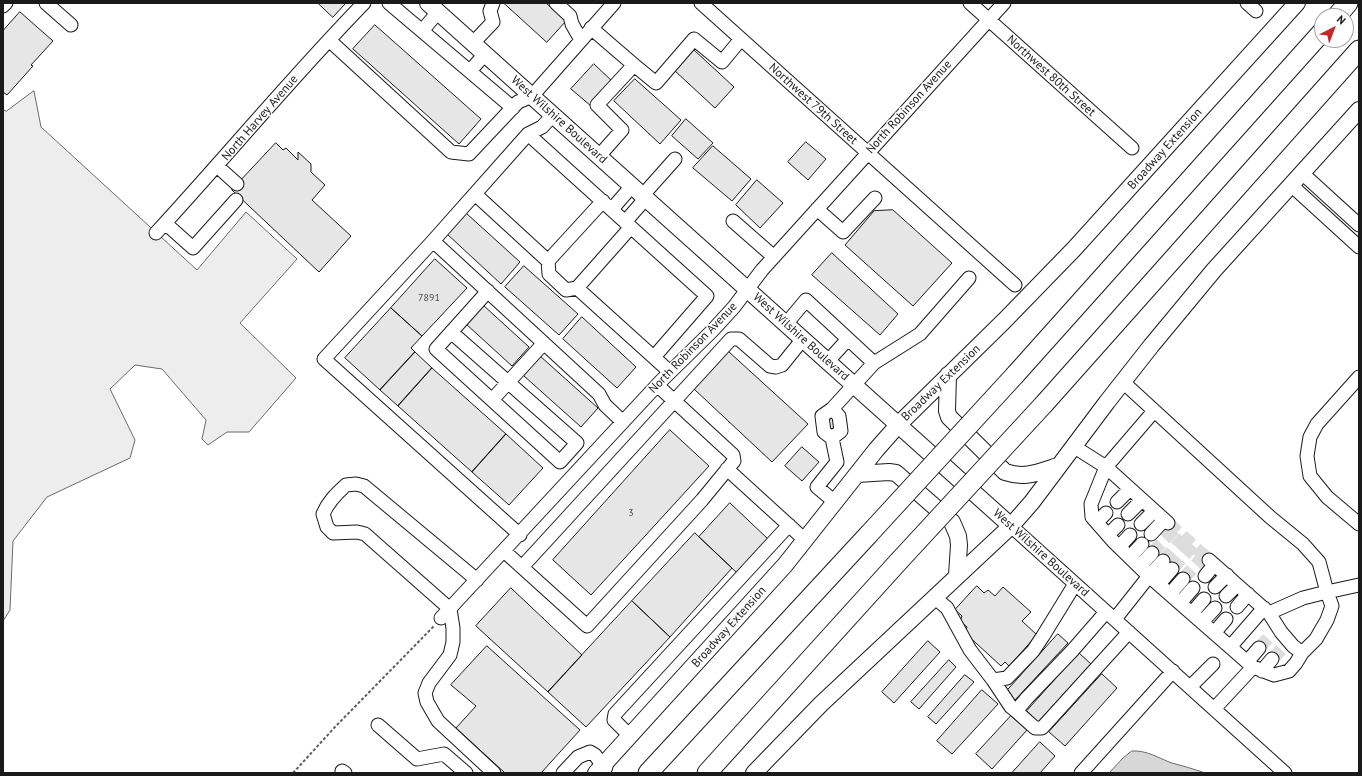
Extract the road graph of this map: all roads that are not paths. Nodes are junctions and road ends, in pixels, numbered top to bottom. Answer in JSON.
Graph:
{"nodes":[{"id":1,"x":6,"y":3,"type":"edge"},
{"id":2,"x":46,"y":3,"type":"edge"},
{"id":3,"x":364,"y":3,"type":"edge"},
{"id":4,"x":389,"y":3,"type":"edge"},
{"id":5,"x":493,"y":3,"type":"edge"},
{"id":6,"x":556,"y":3,"type":"edge"},
{"id":7,"x":614,"y":3,"type":"edge"},
{"id":8,"x":701,"y":3,"type":"edge"},
{"id":9,"x":970,"y":3,"type":"edge"},
{"id":10,"x":1004,"y":3,"type":"edge"},
{"id":11,"x":1297,"y":3,"type":"edge"},
{"id":12,"x":3,"y":6,"type":"edge"},
{"id":13,"x":433,"y":8,"type":"edge"},
{"id":14,"x":989,"y":20,"type":"junction"},
{"id":15,"x":71,"y":25,"type":"dead end"},
{"id":16,"x":591,"y":28,"type":"junction"},
{"id":17,"x":422,"y":31,"type":"junction"},
{"id":18,"x":741,"y":39,"type":"junction"},
{"id":19,"x":329,"y":40,"type":"junction"},
{"id":20,"x":581,"y":40,"type":"junction"},
{"id":21,"x":1314,"y":41,"type":"edge"},
{"id":22,"x":479,"y":49,"type":"junction"},
{"id":23,"x":1359,"y":50,"type":"edge"},
{"id":24,"x":634,"y":65,"type":"junction"},
{"id":25,"x":470,"y":72,"type":"junction"},
{"id":26,"x":532,"y":96,"type":"junction"},
{"id":27,"x":513,"y":108,"type":"junction"},
{"id":28,"x":1359,"y":110,"type":"edge"},
{"id":29,"x":553,"y":115,"type":"junction"},
{"id":30,"x":528,"y":134,"type":"junction"},
{"id":31,"x":1132,"y":148,"type":"dead end"},
{"id":32,"x":868,"y":153,"type":"junction"},
{"id":33,"x":599,"y":156,"type":"junction"},
{"id":34,"x":675,"y":159,"type":"dead end"},
{"id":35,"x":217,"y":166,"type":"junction"},
{"id":36,"x":1302,"y":173,"type":"junction"},
{"id":37,"x":237,"y":184,"type":"dead end"},
{"id":38,"x":1291,"y":185,"type":"junction"},
{"id":39,"x":640,"y":193,"type":"junction"},
{"id":40,"x":475,"y":194,"type":"junction"},
{"id":41,"x":875,"y":198,"type":"dead end"},
{"id":42,"x":236,"y":200,"type":"dead end"},
{"id":43,"x":607,"y":205,"type":"junction"},
{"id":44,"x":817,"y":209,"type":"junction"},
{"id":45,"x":733,"y":220,"type":"dead end"},
{"id":46,"x":165,"y":223,"type":"junction"},
{"id":47,"x":628,"y":224,"type":"junction"},
{"id":48,"x":1359,"y":225,"type":"edge"},
{"id":49,"x":156,"y":233,"type":"dead end"},
{"id":50,"x":433,"y":241,"type":"junction"},
{"id":51,"x":1358,"y":244,"type":"edge"},
{"id":52,"x":774,"y":257,"type":"junction"},
{"id":53,"x":548,"y":261,"type":"junction"},
{"id":54,"x":969,"y":278,"type":"dead end"},
{"id":55,"x":1015,"y":284,"type":"dead end"},
{"id":56,"x":577,"y":288,"type":"junction"},
{"id":57,"x":748,"y":289,"type":"junction"},
{"id":58,"x":488,"y":291,"type":"junction"},
{"id":59,"x":786,"y":324,"type":"junction"},
{"id":60,"x":451,"y":332,"type":"junction"},
{"id":61,"x":803,"y":339,"type":"junction"},
{"id":62,"x":848,"y":339,"type":"junction"},
{"id":63,"x":544,"y":343,"type":"junction"},
{"id":64,"x":654,"y":357,"type":"junction"},
{"id":65,"x":828,"y":361,"type":"junction"},
{"id":66,"x":874,"y":363,"type":"junction"},
{"id":67,"x":670,"y":372,"type":"junction"},
{"id":68,"x":948,"y":375,"type":"junction"},
{"id":69,"x":1359,"y":376,"type":"edge"},
{"id":70,"x":1123,"y":382,"type":"junction"},
{"id":71,"x":508,"y":383,"type":"junction"},
{"id":72,"x":658,"y":385,"type":"junction"},
{"id":73,"x":853,"y":385,"type":"junction"},
{"id":74,"x":492,"y":400,"type":"junction"},
{"id":75,"x":674,"y":401,"type":"junction"},
{"id":76,"x":1154,"y":411,"type":"junction"},
{"id":77,"x":623,"y":422,"type":"junction"},
{"id":78,"x":898,"y":424,"type":"junction"},
{"id":79,"x":1073,"y":446,"type":"junction"},
{"id":80,"x":569,"y":451,"type":"junction"},
{"id":81,"x":584,"y":465,"type":"junction"},
{"id":82,"x":1058,"y":466,"type":"junction"},
{"id":83,"x":1106,"y":467,"type":"junction"},
{"id":84,"x":727,"y":469,"type":"junction"},
{"id":85,"x":857,"y":474,"type":"junction"},
{"id":86,"x":1130,"y":489,"type":"junction"},
{"id":87,"x":1142,"y":500,"type":"junction"},
{"id":88,"x":835,"y":502,"type":"junction"},
{"id":89,"x":1117,"y":502,"type":"dead end"},
{"id":90,"x":1154,"y":510,"type":"junction"},
{"id":91,"x":1128,"y":514,"type":"dead end"},
{"id":92,"x":1118,"y":524,"type":"dead end"},
{"id":93,"x":1141,"y":524,"type":"dead end"},
{"id":94,"x":1359,"y":524,"type":"edge"},
{"id":95,"x":789,"y":525,"type":"junction"},
{"id":96,"x":1011,"y":526,"type":"junction"},
{"id":97,"x":1151,"y":534,"type":"dead end"},
{"id":98,"x":520,"y":535,"type":"junction"},
{"id":99,"x":1108,"y":535,"type":"junction"},
{"id":100,"x":1130,"y":535,"type":"dead end"},
{"id":101,"x":805,"y":540,"type":"junction"},
{"id":102,"x":1142,"y":544,"type":"tunnel mouth"},
{"id":103,"x":1119,"y":547,"type":"junction"},
{"id":104,"x":504,"y":551,"type":"junction"},
{"id":105,"x":1130,"y":557,"type":"junction"},
{"id":106,"x":1140,"y":566,"type":"junction"},
{"id":107,"x":522,"y":567,"type":"junction"},
{"id":108,"x":958,"y":575,"type":"junction"},
{"id":109,"x":1227,"y":575,"type":"junction"},
{"id":110,"x":1205,"y":576,"type":"dead end"},
{"id":111,"x":1183,"y":579,"type":"tunnel mouth"},
{"id":112,"x":477,"y":580,"type":"junction"},
{"id":113,"x":1154,"y":580,"type":"junction"},
{"id":114,"x":1075,"y":584,"type":"junction"},
{"id":115,"x":1237,"y":585,"type":"junction"},
{"id":116,"x":1359,"y":585,"type":"edge"},
{"id":117,"x":1215,"y":587,"type":"dead end"},
{"id":118,"x":1193,"y":588,"type":"tunnel mouth"},
{"id":119,"x":1327,"y":592,"type":"junction"},
{"id":120,"x":1170,"y":594,"type":"junction"},
{"id":121,"x":1248,"y":594,"type":"junction"},
{"id":122,"x":1226,"y":596,"type":"dead end"},
{"id":123,"x":934,"y":597,"type":"junction"},
{"id":124,"x":1204,"y":600,"type":"dead end"},
{"id":125,"x":1180,"y":603,"type":"junction"},
{"id":126,"x":1237,"y":607,"type":"dead end"},
{"id":127,"x":1215,"y":608,"type":"dead end"},
{"id":128,"x":1266,"y":610,"type":"junction"},
{"id":129,"x":1192,"y":613,"type":"junction"},
{"id":130,"x":446,"y":614,"type":"junction"},
{"id":131,"x":1110,"y":616,"type":"junction"},
{"id":132,"x":1226,"y":619,"type":"dead end"},
{"id":133,"x":1202,"y":622,"type":"junction"},
{"id":134,"x":1129,"y":632,"type":"junction"},
{"id":135,"x":1214,"y":633,"type":"junction"},
{"id":136,"x":1230,"y":647,"type":"junction"},
{"id":137,"x":1260,"y":648,"type":"tunnel mouth"},
{"id":138,"x":1302,"y":653,"type":"junction"},
{"id":139,"x":1272,"y":659,"type":"tunnel mouth"},
{"id":140,"x":1213,"y":664,"type":"dead end"},
{"id":141,"x":1254,"y":667,"type":"junction"},
{"id":142,"x":1173,"y":671,"type":"junction"},
{"id":143,"x":992,"y":680,"type":"junction"},
{"id":144,"x":1190,"y":687,"type":"junction"},
{"id":145,"x":1214,"y":709,"type":"junction"},
{"id":146,"x":1016,"y":711,"type":"junction"},
{"id":147,"x":378,"y":725,"type":"dead end"},
{"id":148,"x":630,"y":736,"type":"junction"},
{"id":149,"x":600,"y":771,"type":"edge"},
{"id":150,"x":466,"y":773,"type":"edge"},
{"id":151,"x":494,"y":773,"type":"edge"},
{"id":152,"x":563,"y":773,"type":"edge"},
{"id":153,"x":648,"y":773,"type":"edge"},
{"id":154,"x":707,"y":773,"type":"edge"},
{"id":155,"x":754,"y":773,"type":"edge"},
{"id":156,"x":1081,"y":773,"type":"edge"},
{"id":157,"x":1285,"y":773,"type":"edge"}],
"edges":[{"from":1,"to":12,"type":"street"},
{"from":2,"to":15,"type":"street"},
{"from":3,"to":19,"type":"street","name":"North Harvey Avenue"},
{"from":4,"to":17,"type":"street"},
{"from":5,"to":22,"type":"street"},
{"from":6,"to":20,"type":"street"},
{"from":7,"to":16,"type":"street"},
{"from":8,"to":18,"type":"street","name":"Northwest 79th Street"},
{"from":9,"to":14,"type":"street","name":"Northwest 80th Street"},
{"from":10,"to":14,"type":"street","name":"North Robinson Avenue"},
{"from":11,"to":68,"type":"main road","name":"Broadway Extension"},
{"from":13,"to":17,"type":"street"},
{"from":13,"to":22,"type":"main road","name":"West Wilshire Boulevard"},
{"from":14,"to":31,"type":"street","name":"Northwest 80th Street"},
{"from":14,"to":32,"type":"street","name":"North Robinson Avenue"},
{"from":16,"to":20,"type":"street"},
{"from":16,"to":24,"type":"street"},
{"from":17,"to":25,"type":"street"},
{"from":18,"to":24,"type":"street"},
{"from":18,"to":32,"type":"street","name":"Northwest 79th Street"},
{"from":19,"to":27,"type":"street"},
{"from":19,"to":35,"type":"street","name":"North Harvey Avenue"},
{"from":20,"to":26,"type":"street"},
{"from":21,"to":153,"type":"highway","bridge":true},
{"from":22,"to":25,"type":"street"},
{"from":22,"to":26,"type":"main road","name":"West Wilshire Boulevard"},
{"from":23,"to":154,"type":"highway","bridge":true},
{"from":24,"to":33,"type":"street"},
{"from":25,"to":27,"type":"street"},
{"from":26,"to":27,"type":"street"},
{"from":26,"to":29,"type":"main road","name":"West Wilshire Boulevard"},
{"from":28,"to":36,"type":"main road"},
{"from":29,"to":30,"type":"street"},
{"from":29,"to":33,"type":"main road","name":"West Wilshire Boulevard"},
{"from":30,"to":40,"type":"street"},
{"from":30,"to":43,"type":"street"},
{"from":32,"to":44,"type":"street","name":"North Robinson Avenue"},
{"from":32,"to":55,"type":"street","name":"Northwest 79th Street"},
{"from":33,"to":39,"type":"main road","name":"West Wilshire Boulevard"},
{"from":34,"to":39,"type":"street"},
{"from":35,"to":37,"type":"street"},
{"from":35,"to":46,"type":"street","name":"North Harvey Avenue"},
{"from":36,"to":38,"type":"main road"},
{"from":36,"to":48,"type":"street"},
{"from":38,"to":51,"type":"street"},
{"from":38,"to":70,"type":"main road"},
{"from":39,"to":43,"type":"street"},
{"from":39,"to":47,"type":"street"},
{"from":39,"to":57,"type":"main road","name":"West Wilshire Boulevard"},
{"from":40,"to":50,"type":"street"},
{"from":40,"to":53,"type":"street"},
{"from":41,"to":44,"type":"street"},
{"from":42,"to":46,"type":"street"},
{"from":43,"to":47,"type":"street"},
{"from":43,"to":53,"type":"street"},
{"from":44,"to":52,"type":"street","name":"North Robinson Avenue"},
{"from":45,"to":52,"type":"street"},
{"from":46,"to":49,"type":"street","name":"North Harvey Avenue"},
{"from":47,"to":56,"type":"street"},
{"from":47,"to":64,"type":"street"},
{"from":50,"to":58,"type":"street"},
{"from":50,"to":98,"type":"street"},
{"from":52,"to":57,"type":"street","name":"North Robinson Avenue"},
{"from":53,"to":56,"type":"street"},
{"from":54,"to":66,"type":"street"},
{"from":56,"to":64,"type":"street"},
{"from":57,"to":59,"type":"main road","name":"West Wilshire Boulevard"},
{"from":57,"to":67,"type":"street","name":"North Robinson Avenue"},
{"from":58,"to":60,"type":"street"},
{"from":58,"to":63,"type":"street"},
{"from":59,"to":61,"type":"main road","name":"West Wilshire Boulevard"},
{"from":59,"to":62,"type":"street"},
{"from":60,"to":71,"type":"street"},
{"from":60,"to":74,"type":"street"},
{"from":61,"to":65,"type":"main road","name":"West Wilshire Boulevard"},
{"from":61,"to":75,"type":"street"},
{"from":62,"to":65,"type":"street"},
{"from":62,"to":66,"type":"street"},
{"from":63,"to":71,"type":"street"},
{"from":63,"to":77,"type":"street"},
{"from":64,"to":67,"type":"street"},
{"from":65,"to":73,"type":"main road","name":"West Wilshire Boulevard"},
{"from":66,"to":73,"type":"street"},
{"from":67,"to":72,"type":"street","name":"North Robinson Avenue"},
{"from":68,"to":78,"type":"main road","name":"Broadway Extension"},
{"from":68,"to":82,"type":"main road"},
{"from":69,"to":94,"type":"street"},
{"from":70,"to":76,"type":"street"},
{"from":70,"to":79,"type":"main road"},
{"from":71,"to":74,"type":"street"},
{"from":71,"to":80,"type":"street"},
{"from":72,"to":75,"type":"street"},
{"from":72,"to":77,"type":"street","name":"North Robinson Avenue"},
{"from":73,"to":78,"type":"main road","name":"West Wilshire Boulevard"},
{"from":73,"to":88,"type":"street"},
{"from":74,"to":80,"type":"street"},
{"from":75,"to":84,"type":"street"},
{"from":75,"to":107,"type":"street"},
{"from":76,"to":83,"type":"street"},
{"from":76,"to":119,"type":"street"},
{"from":77,"to":81,"type":"street","name":"North Robinson Avenue"},
{"from":78,"to":85,"type":"main road","name":"Broadway Extension"},
{"from":78,"to":96,"type":"main road","name":"West Wilshire Boulevard"},
{"from":79,"to":82,"type":"main road"},
{"from":79,"to":83,"type":"street"},
{"from":80,"to":81,"type":"street"},
{"from":81,"to":98,"type":"street","name":"North Robinson Avenue"},
{"from":82,"to":96,"type":"main road"},
{"from":83,"to":86,"type":"street"},
{"from":83,"to":99,"type":"street"},
{"from":84,"to":95,"type":"street"},
{"from":84,"to":107,"type":"street"},
{"from":85,"to":88,"type":"main road","name":"Broadway Extension"},
{"from":85,"to":108,"type":"main road"},
{"from":86,"to":87,"type":"street"},
{"from":86,"to":89,"type":"street"},
{"from":87,"to":90,"type":"street"},
{"from":87,"to":91,"type":"street"},
{"from":88,"to":101,"type":"main road","name":"Broadway Extension"},
{"from":90,"to":93,"type":"street"},
{"from":90,"to":97,"type":"street"},
{"from":92,"to":99,"type":"street"},
{"from":95,"to":101,"type":"street"},
{"from":95,"to":148,"type":"street"},
{"from":96,"to":108,"type":"main road"},
{"from":96,"to":114,"type":"street","name":"West Wilshire Boulevard"},
{"from":98,"to":104,"type":"street","name":"North Robinson Avenue"},
{"from":99,"to":103,"type":"street"},
{"from":100,"to":103,"type":"street"},
{"from":101,"to":148,"type":"main road","name":"Broadway Extension"},
{"from":102,"to":105,"type":"street"},
{"from":103,"to":105,"type":"street"},
{"from":104,"to":107,"type":"street"},
{"from":104,"to":112,"type":"street","name":"North Robinson Avenue"},
{"from":105,"to":106,"type":"street"},
{"from":106,"to":113,"type":"street"},
{"from":106,"to":113,"type":"street"},
{"from":108,"to":123,"type":"main road"},
{"from":109,"to":110,"type":"street"},
{"from":109,"to":115,"type":"street"},
{"from":109,"to":117,"type":"street"},
{"from":111,"to":120,"type":"street"},
{"from":112,"to":130,"type":"street","name":"North Robinson Avenue"},
{"from":112,"to":130,"type":"street"},
{"from":113,"to":120,"type":"street"},
{"from":113,"to":131,"type":"street"},
{"from":114,"to":131,"type":"street","name":"West Wilshire Boulevard"},
{"from":114,"to":143,"type":"street"},
{"from":115,"to":121,"type":"street"},
{"from":115,"to":122,"type":"street"},
{"from":116,"to":119,"type":"street"},
{"from":118,"to":125,"type":"street"},
{"from":119,"to":128,"type":"street"},
{"from":119,"to":138,"type":"street"},
{"from":120,"to":125,"type":"street"},
{"from":121,"to":126,"type":"street"},
{"from":121,"to":128,"type":"street"},
{"from":123,"to":143,"type":"street"},
{"from":123,"to":155,"type":"main road"},
{"from":124,"to":129,"type":"street"},
{"from":125,"to":129,"type":"street"},
{"from":127,"to":133,"type":"street"},
{"from":128,"to":136,"type":"street"},
{"from":128,"to":138,"type":"street"},
{"from":129,"to":133,"type":"street"},
{"from":130,"to":151,"type":"street"},
{"from":131,"to":134,"type":"street","name":"West Wilshire Boulevard"},
{"from":131,"to":146,"type":"street"},
{"from":132,"to":135,"type":"street"},
{"from":133,"to":135,"type":"street"},
{"from":134,"to":142,"type":"street","name":"West Wilshire Boulevard"},
{"from":134,"to":146,"type":"street"},
{"from":135,"to":136,"type":"street"},
{"from":136,"to":141,"type":"street"},
{"from":137,"to":141,"type":"street"},
{"from":138,"to":141,"type":"street"},
{"from":139,"to":141,"type":"street"},
{"from":140,"to":144,"type":"street"},
{"from":141,"to":145,"type":"street"},
{"from":142,"to":144,"type":"street","name":"West Wilshire Boulevard"},
{"from":142,"to":156,"type":"street"},
{"from":143,"to":146,"type":"street"},
{"from":144,"to":145,"type":"street","name":"West Wilshire Boulevard"},
{"from":145,"to":157,"type":"street","name":"West Wilshire Boulevard"},
{"from":147,"to":150,"type":"street"},
{"from":148,"to":149,"type":"main road","name":"Broadway Extension"},
{"from":149,"to":152,"type":"street"}]}
